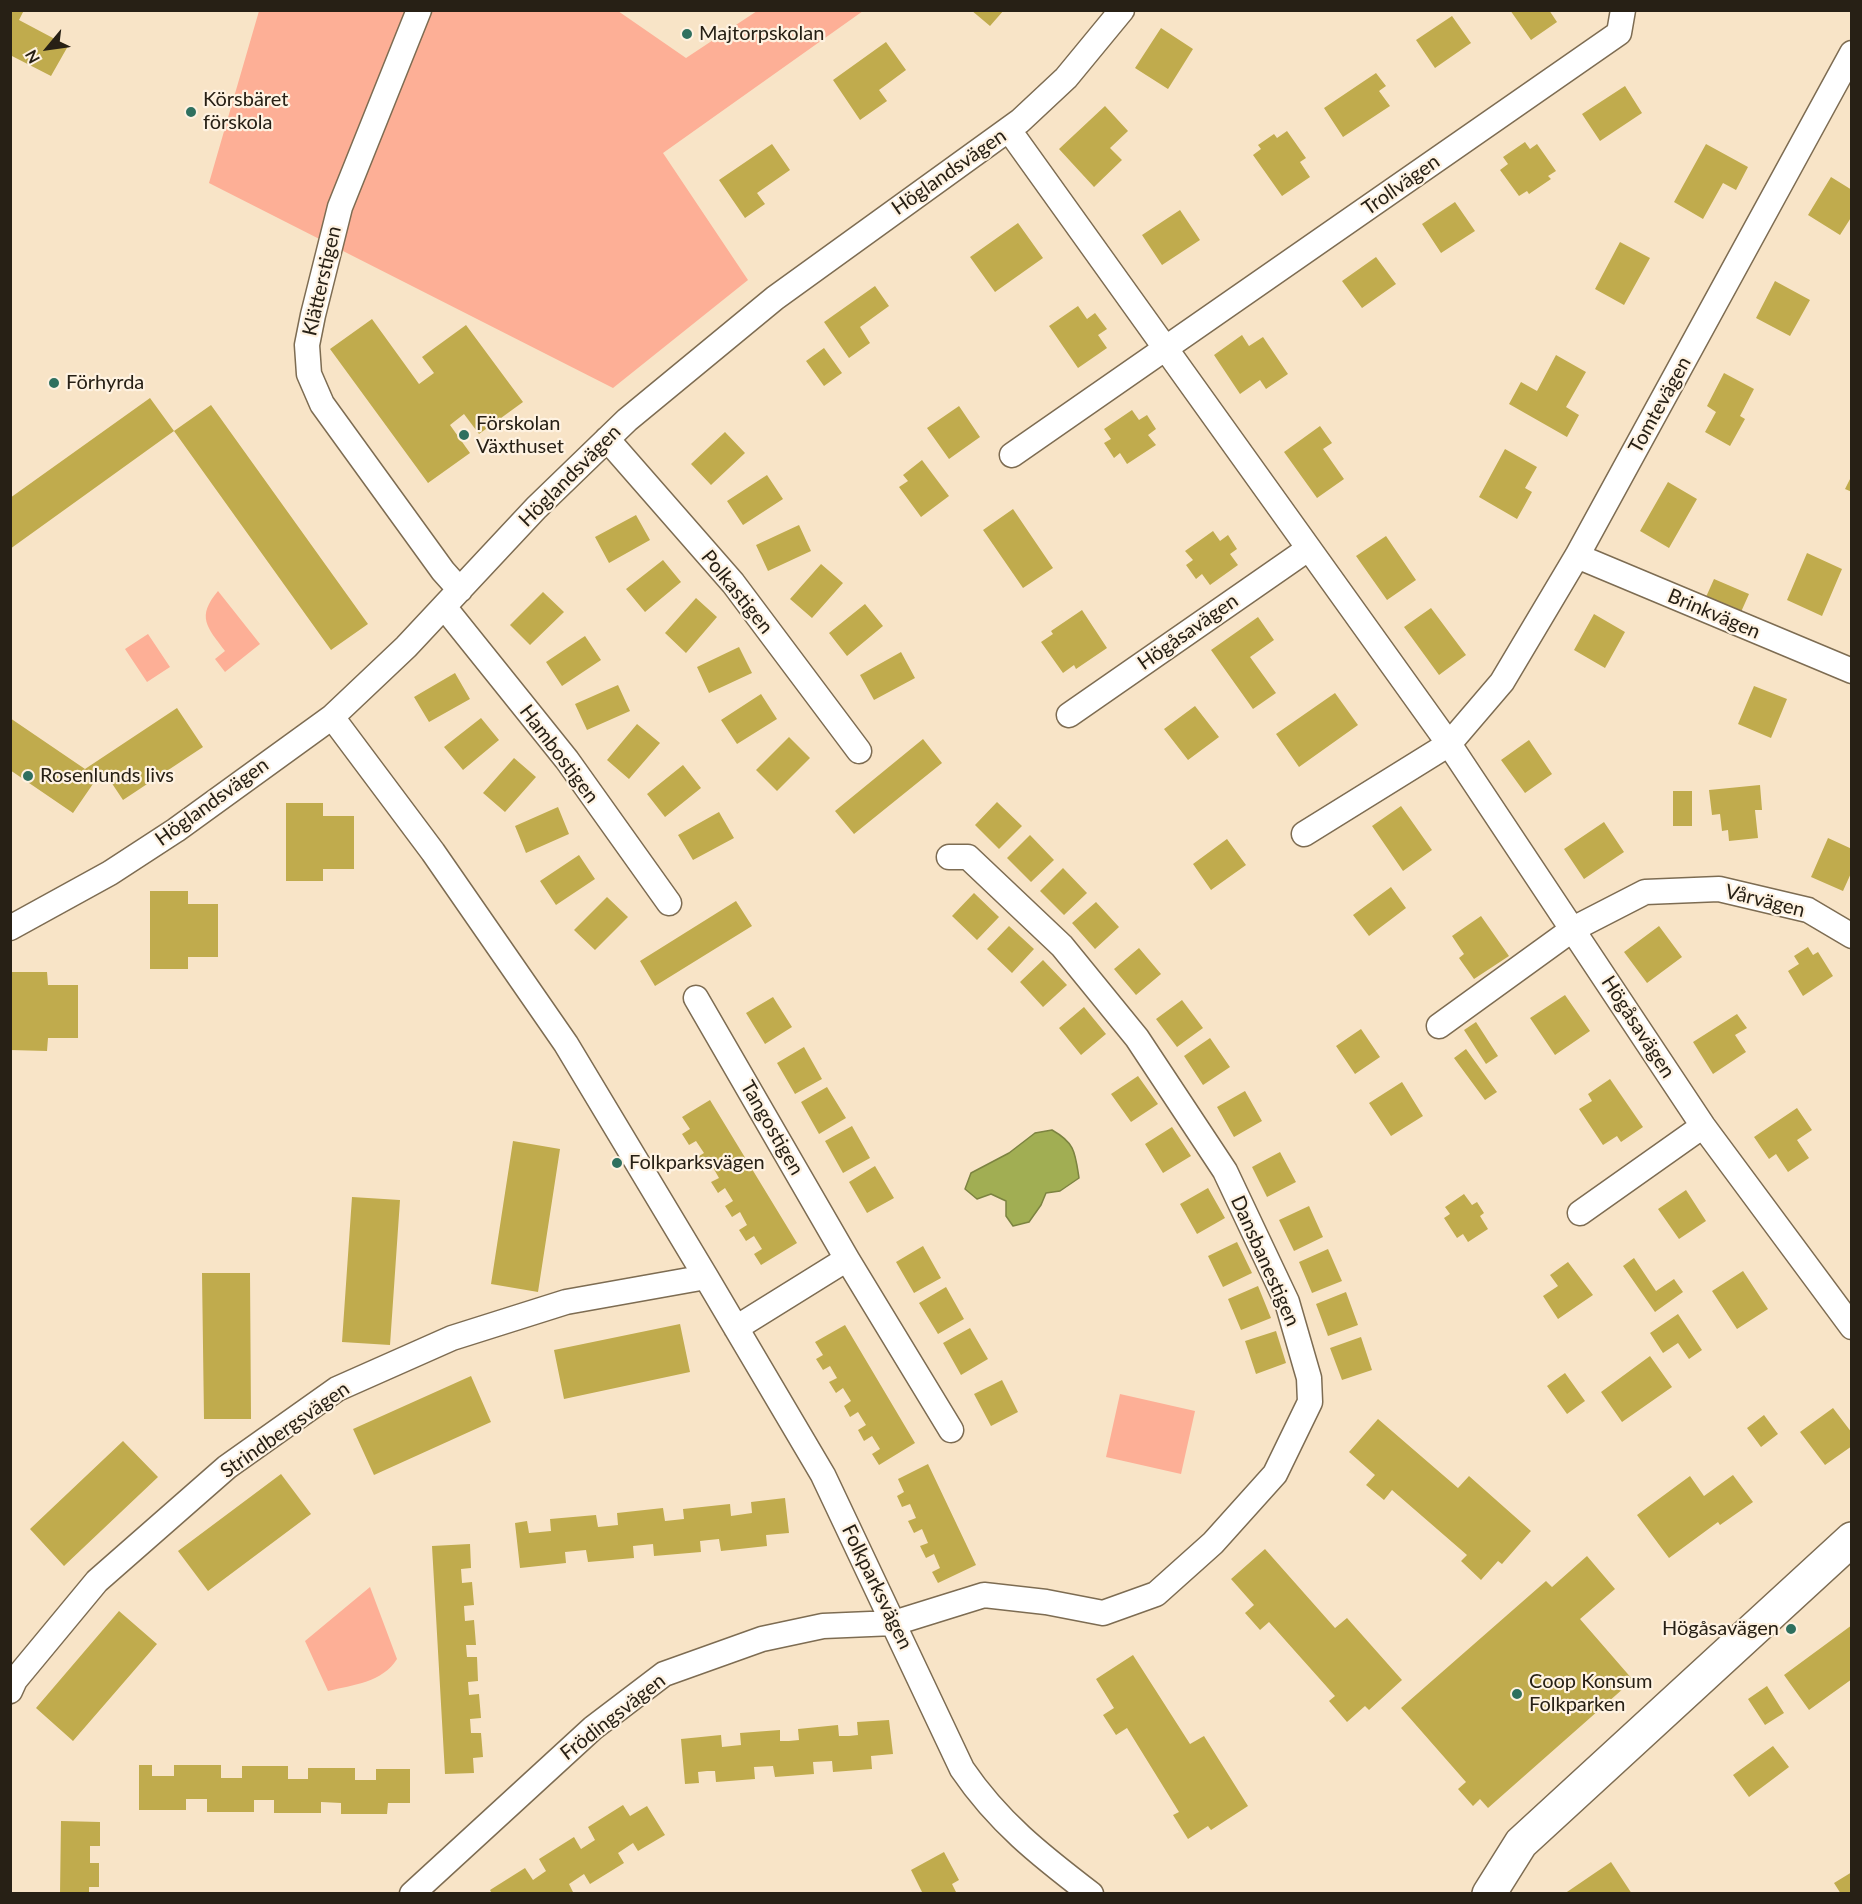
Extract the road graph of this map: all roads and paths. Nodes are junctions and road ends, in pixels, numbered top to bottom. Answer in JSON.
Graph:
{"nodes":[{"id":1,"x":419,"y":10,"type":"edge"},
{"id":2,"x":1122,"y":10,"type":"edge"},
{"id":3,"x":1623,"y":10,"type":"edge"},
{"id":4,"x":1851,"y":53,"type":"edge"},
{"id":5,"x":1009,"y":130,"type":"junction"},
{"id":6,"x":1164,"y":349,"type":"junction"},
{"id":7,"x":608,"y":439,"type":"junction"},
{"id":8,"x":1012,"y":455,"type":"dead end"},
{"id":9,"x":1308,"y":549,"type":"junction"},
{"id":10,"x":1577,"y":556,"type":"junction"},
{"id":11,"x":452,"y":599,"type":"junction"},
{"id":12,"x":1851,"y":671,"type":"edge"},
{"id":13,"x":1069,"y":715,"type":"dead end"},
{"id":14,"x":332,"y":717,"type":"junction"},
{"id":15,"x":1449,"y":744,"type":"junction"},
{"id":16,"x":859,"y":752,"type":"dead end"},
{"id":17,"x":1304,"y":834,"type":"dead end"},
{"id":18,"x":949,"y":857,"type":"dead end"},
{"id":19,"x":669,"y":903,"type":"dead end"},
{"id":20,"x":10,"y":928,"type":"edge"},
{"id":21,"x":1573,"y":929,"type":"junction"},
{"id":22,"x":1851,"y":936,"type":"edge"},
{"id":23,"x":696,"y":998,"type":"dead end"},
{"id":24,"x":1439,"y":1026,"type":"dead end"},
{"id":25,"x":1703,"y":1126,"type":"junction"},
{"id":26,"x":1580,"y":1213,"type":"dead end"},
{"id":27,"x":847,"y":1259,"type":"junction"},
{"id":28,"x":706,"y":1277,"type":"junction"},
{"id":29,"x":1851,"y":1327,"type":"edge"},
{"id":30,"x":736,"y":1328,"type":"junction"},
{"id":31,"x":951,"y":1431,"type":"dead end"},
{"id":32,"x":1851,"y":1539,"type":"edge"},
{"id":33,"x":894,"y":1623,"type":"junction"},
{"id":34,"x":10,"y":1691,"type":"edge"},
{"id":35,"x":412,"y":1893,"type":"edge"},
{"id":36,"x":1090,"y":1893,"type":"edge"},
{"id":37,"x":1489,"y":1893,"type":"edge"}],
"edges":[{"from":1,"to":11,"type":"street","name":"Klätterstigen"},
{"from":2,"to":5,"type":"street","name":"Höglandsvägen"},
{"from":3,"to":6,"type":"street","name":"Trollvägen"},
{"from":4,"to":10,"type":"street","name":"Tomtevägen"},
{"from":5,"to":6,"type":"street","name":"Högåsavägen"},
{"from":5,"to":7,"type":"street","name":"Höglandsvägen"},
{"from":6,"to":8,"type":"street"},
{"from":6,"to":9,"type":"street","name":"Högåsavägen"},
{"from":7,"to":11,"type":"street","name":"Höglandsvägen"},
{"from":7,"to":16,"type":"street","name":"Polkastigen"},
{"from":9,"to":13,"type":"street","name":"Högåsavägen"},
{"from":9,"to":15,"type":"street","name":"Högåsavägen"},
{"from":10,"to":12,"type":"street","name":"Brinkvägen"},
{"from":10,"to":15,"type":"street","name":"Tomtevägen"},
{"from":11,"to":14,"type":"street","name":"Höglandsvägen"},
{"from":11,"to":19,"type":"street","name":"Hambostigen"},
{"from":14,"to":20,"type":"street","name":"Höglandsvägen"},
{"from":14,"to":28,"type":"street","name":"Folkparksvägen"},
{"from":15,"to":17,"type":"street"},
{"from":15,"to":21,"type":"street","name":"Högåsavägen"},
{"from":18,"to":33,"type":"street","name":"Dansbanestigen"},
{"from":21,"to":22,"type":"street","name":"Vårvägen"},
{"from":21,"to":24,"type":"street"},
{"from":21,"to":25,"type":"street","name":"Högåsavägen"},
{"from":23,"to":27,"type":"street","name":"Tangostigen"},
{"from":25,"to":26,"type":"street"},
{"from":25,"to":29,"type":"street","name":"Högåsavägen"},
{"from":27,"to":30,"type":"street"},
{"from":27,"to":31,"type":"street","name":"Tangostigen"},
{"from":28,"to":30,"type":"street","name":"Folkparksvägen"},
{"from":28,"to":34,"type":"street","name":"Strindbergsvägen"},
{"from":30,"to":33,"type":"street","name":"Folkparksvägen"},
{"from":32,"to":37,"type":"street"},
{"from":33,"to":35,"type":"street","name":"Frödingsvägen"},
{"from":33,"to":36,"type":"street","name":"Folkparksvägen"}]}
